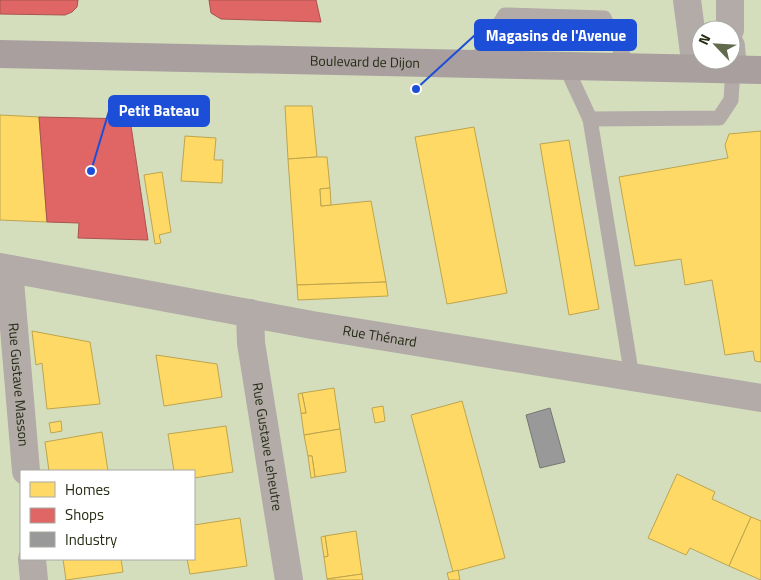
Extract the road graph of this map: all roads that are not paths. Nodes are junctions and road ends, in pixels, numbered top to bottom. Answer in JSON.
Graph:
{"nodes":[{"id":1,"x":687,"y":0,"type":"edge"},
{"id":2,"x":730,"y":0,"type":"edge"},
{"id":3,"x":730,"y":20,"type":"edge"},
{"id":4,"x":691,"y":30,"type":"edge"},
{"id":5,"x":0,"y":54,"type":"edge"},
{"id":6,"x":741,"y":62,"type":"edge"},
{"id":7,"x":474,"y":64,"type":"junction"},
{"id":8,"x":565,"y":65,"type":"junction"},
{"id":9,"x":629,"y":67,"type":"junction"},
{"id":10,"x":691,"y":68,"type":"edge"},
{"id":11,"x":732,"y":70,"type":"edge"},
{"id":12,"x":761,"y":70,"type":"edge"},
{"id":13,"x":590,"y":119,"type":"junction"},
{"id":14,"x":5,"y":268,"type":"edge"},
{"id":15,"x":250,"y":313,"type":"junction"},
{"id":16,"x":632,"y":377,"type":"junction"},
{"id":17,"x":761,"y":398,"type":"edge"},
{"id":18,"x":26,"y":470,"type":"edge"},
{"id":19,"x":32,"y":560,"type":"edge"},
{"id":20,"x":34,"y":580,"type":"edge"},
{"id":21,"x":289,"y":580,"type":"edge"}],
"edges":[{"from":1,"to":4,"type":"street"},
{"from":2,"to":3,"type":"street"},
{"from":5,"to":7,"type":"main road","name":"Boulevard de Dijon"},
{"from":6,"to":12,"type":"main road","name":"Boulevard de Dijon"},
{"from":7,"to":8,"type":"main road","name":"Boulevard de Dijon"},
{"from":7,"to":9,"type":"lane"},
{"from":8,"to":9,"type":"main road","name":"Boulevard de Dijon"},
{"from":8,"to":13,"type":"lane"},
{"from":9,"to":10,"type":"main road","name":"Boulevard de Dijon"},
{"from":11,"to":13,"type":"lane"},
{"from":13,"to":16,"type":"lane"},
{"from":14,"to":15,"type":"street","name":"Rue Thénard"},
{"from":14,"to":18,"type":"street","name":"Rue Gustave Masson"},
{"from":15,"to":16,"type":"street","name":"Rue Thénard"},
{"from":15,"to":21,"type":"street","name":"Rue Gustave Leheutre"},
{"from":16,"to":17,"type":"street","name":"Rue Thénard"},
{"from":19,"to":20,"type":"street"}]}
